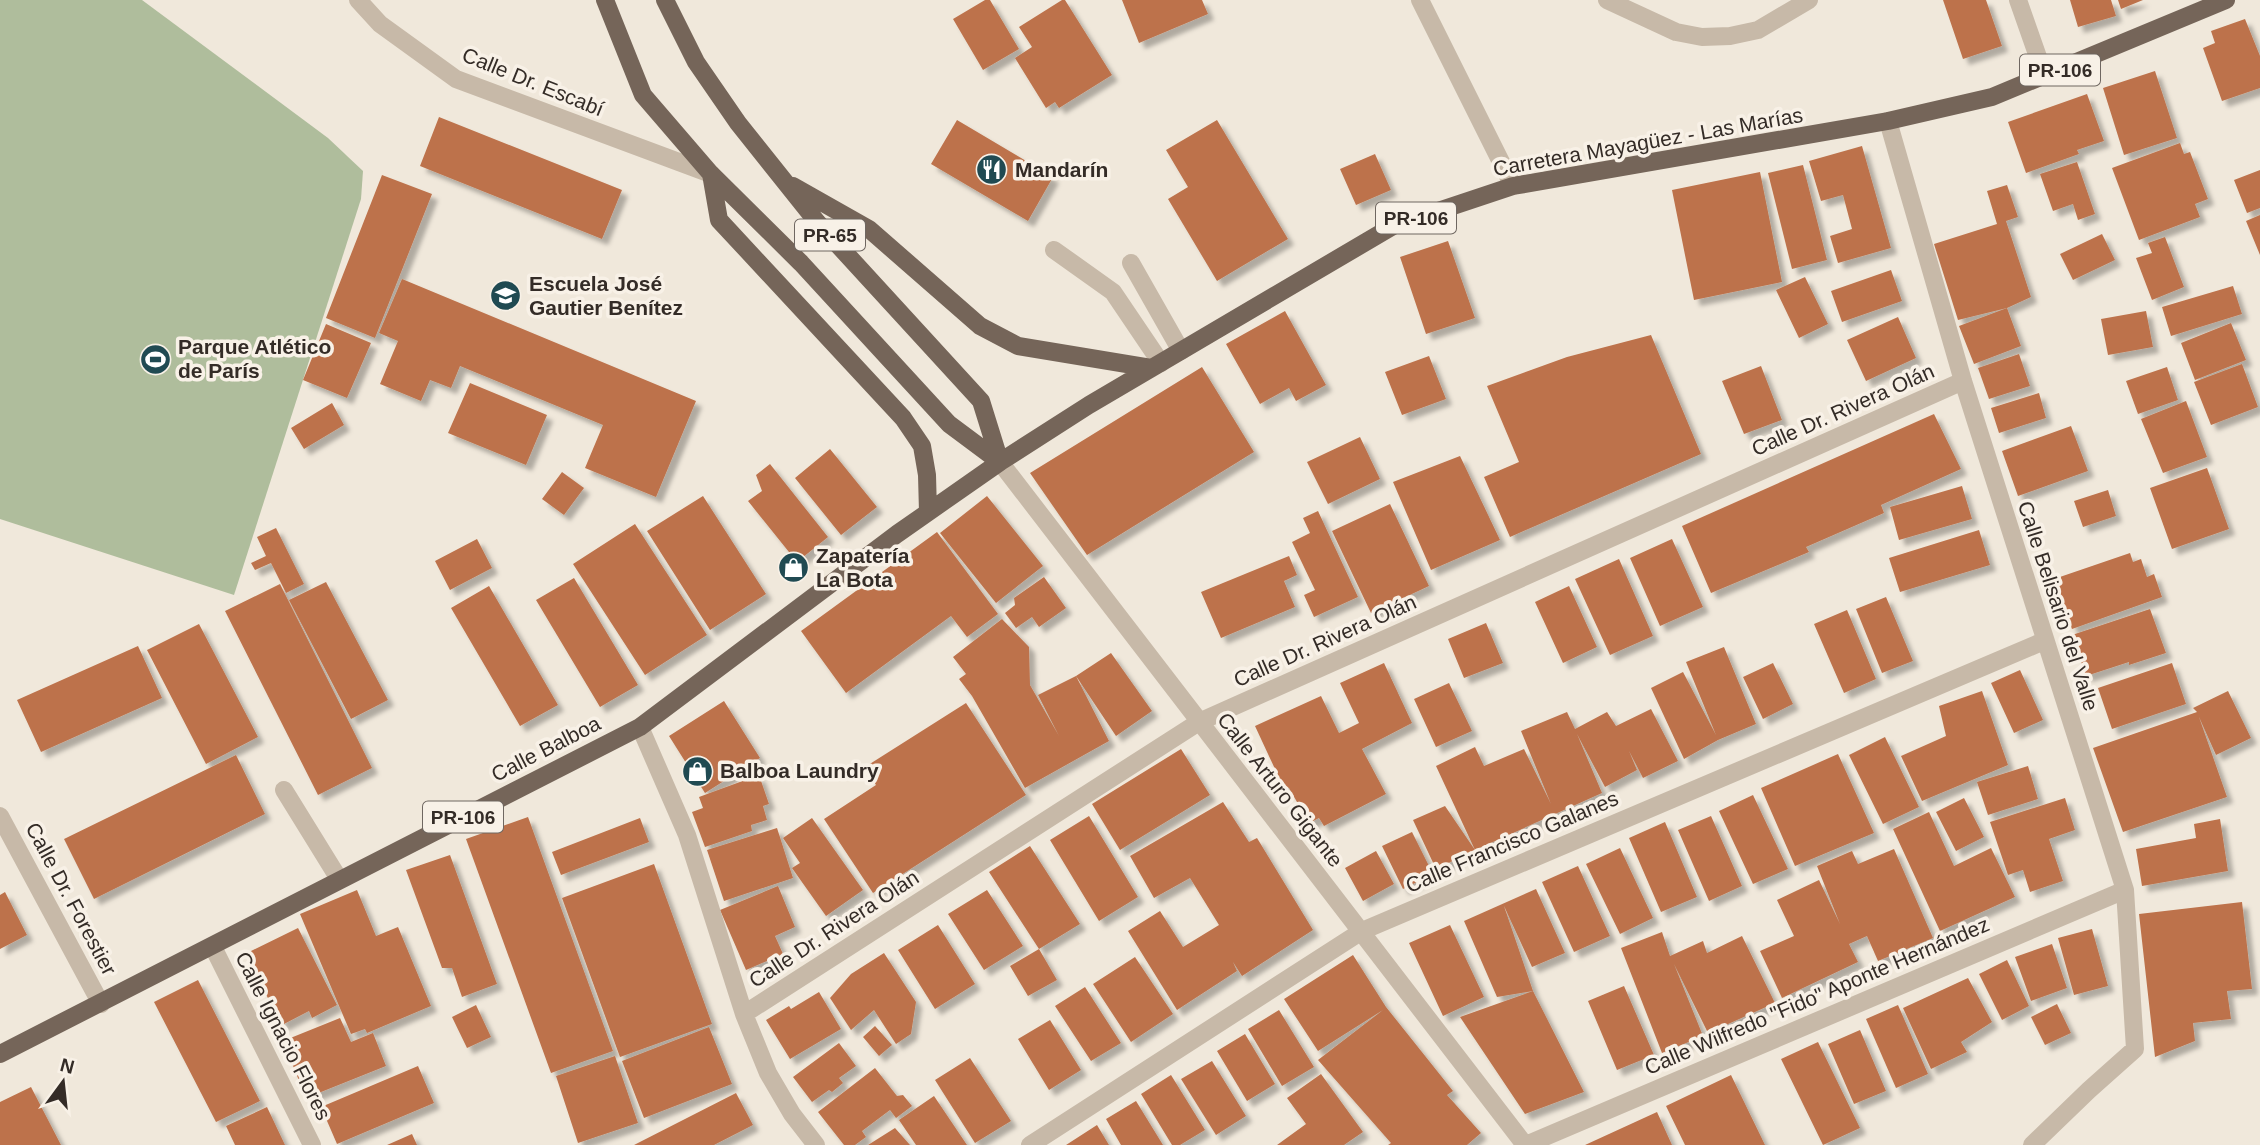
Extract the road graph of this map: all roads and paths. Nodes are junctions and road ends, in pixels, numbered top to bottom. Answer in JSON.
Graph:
{"nodes":[{"id":1,"x":358,"y":0,"type":"edge"},
{"id":2,"x":605,"y":0,"type":"edge"},
{"id":3,"x":665,"y":0,"type":"edge"},
{"id":4,"x":1420,"y":0,"type":"edge"},
{"id":5,"x":1607,"y":0,"type":"edge"},
{"id":6,"x":1809,"y":0,"type":"edge"},
{"id":7,"x":2018,"y":0,"type":"edge"},
{"id":8,"x":2226,"y":0,"type":"edge"},
{"id":9,"x":2045,"y":77,"type":"junction"},
{"id":10,"x":1888,"y":121,"type":"junction"},
{"id":11,"x":711,"y":174,"type":"junction"},
{"id":12,"x":785,"y":181,"type":"junction"},
{"id":13,"x":1513,"y":186,"type":"junction"},
{"id":14,"x":1054,"y":250,"type":"dead end"},
{"id":15,"x":1131,"y":264,"type":"dead end"},
{"id":16,"x":1181,"y":351,"type":"junction"},
{"id":17,"x":1156,"y":366,"type":"junction"},
{"id":18,"x":1963,"y":381,"type":"junction"},
{"id":19,"x":1000,"y":462,"type":"junction"},
{"id":20,"x":928,"y":512,"type":"junction"},
{"id":21,"x":2044,"y":641,"type":"junction"},
{"id":22,"x":1199,"y":722,"type":"junction"},
{"id":23,"x":640,"y":727,"type":"junction"},
{"id":24,"x":284,"y":790,"type":"dead end"},
{"id":25,"x":0,"y":816,"type":"edge"},
{"id":26,"x":339,"y":879,"type":"junction"},
{"id":27,"x":2125,"y":890,"type":"junction"},
{"id":28,"x":1362,"y":930,"type":"junction"},
{"id":29,"x":213,"y":947,"type":"junction"},
{"id":30,"x":101,"y":1004,"type":"junction"},
{"id":31,"x":744,"y":1014,"type":"junction"},
{"id":32,"x":0,"y":1054,"type":"edge"},
{"id":33,"x":312,"y":1145,"type":"edge"},
{"id":34,"x":816,"y":1145,"type":"edge"},
{"id":35,"x":1030,"y":1145,"type":"edge"},
{"id":36,"x":1525,"y":1145,"type":"edge"},
{"id":37,"x":2032,"y":1145,"type":"edge"}],
"edges":[{"from":1,"to":11,"type":"street","name":"Calle Dr. Escabí"},
{"from":2,"to":11,"type":"main road","number":"PR-65"},
{"from":3,"to":12,"type":"main road","number":"PR-65"},
{"from":4,"to":13,"type":"street"},
{"from":5,"to":6,"type":"street"},
{"from":7,"to":9,"type":"street"},
{"from":8,"to":9,"type":"main road","name":"Carretera Mayagüez - Las Marías","number":"PR-106"},
{"from":9,"to":10,"type":"main road","name":"Carretera Mayagüez - Las Marías","number":"PR-106"},
{"from":10,"to":13,"type":"main road","name":"Carretera Mayagüez - Las Marías","number":"PR-106"},
{"from":10,"to":18,"type":"street","name":"Calle Belisario del Valle"},
{"from":11,"to":19,"type":"main road","number":"PR-65"},
{"from":11,"to":20,"type":"main road"},
{"from":12,"to":17,"type":"main road"},
{"from":12,"to":19,"type":"main road","number":"PR-65"},
{"from":13,"to":16,"type":"main road","name":"Carretera Mayagüez - Las Marías","number":"PR-106"},
{"from":14,"to":17,"type":"street"},
{"from":15,"to":16,"type":"street"},
{"from":16,"to":17,"type":"main road","name":"Carretera Mayagüez - Las Marías","number":"PR-106"},
{"from":17,"to":19,"type":"main road","name":"Carretera Mayagüez - Las Marías","number":"PR-106"},
{"from":18,"to":21,"type":"street","name":"Calle Belisario del Valle"},
{"from":18,"to":22,"type":"street","name":"Calle Dr. Rivera Olán"},
{"from":19,"to":20,"type":"main road","name":"Calle Balboa","number":"PR-106"},
{"from":19,"to":22,"type":"street","name":"Calle Arturo Gigante"},
{"from":20,"to":23,"type":"main road","name":"Calle Balboa","number":"PR-106"},
{"from":21,"to":27,"type":"street","name":"Calle Belisario del Valle"},
{"from":21,"to":28,"type":"street","name":"Calle Francisco Galanes"},
{"from":22,"to":28,"type":"street","name":"Calle Arturo Gigante"},
{"from":22,"to":31,"type":"street","name":"Calle Dr. Rivera Olán"},
{"from":23,"to":26,"type":"main road","name":"Calle Balboa","number":"PR-106"},
{"from":23,"to":31,"type":"street"},
{"from":24,"to":26,"type":"street"},
{"from":25,"to":30,"type":"street","name":"Calle Dr. Forestier"},
{"from":26,"to":29,"type":"main road","name":"Calle Balboa","number":"PR-106"},
{"from":27,"to":36,"type":"street","name":"Calle Wilfredo \"Fido\" Aponte Hernández"},
{"from":27,"to":37,"type":"street","name":"Calle Belisario del Valle"},
{"from":28,"to":35,"type":"street","name":"Calle Francisco Galanes"},
{"from":28,"to":36,"type":"street","name":"Calle Arturo Gigante"},
{"from":29,"to":30,"type":"main road","name":"Calle Balboa","number":"PR-106"},
{"from":29,"to":33,"type":"street","name":"Calle Ignacio Flores"},
{"from":30,"to":32,"type":"main road","name":"Calle Balboa","number":"PR-106"},
{"from":31,"to":34,"type":"street"}]}
